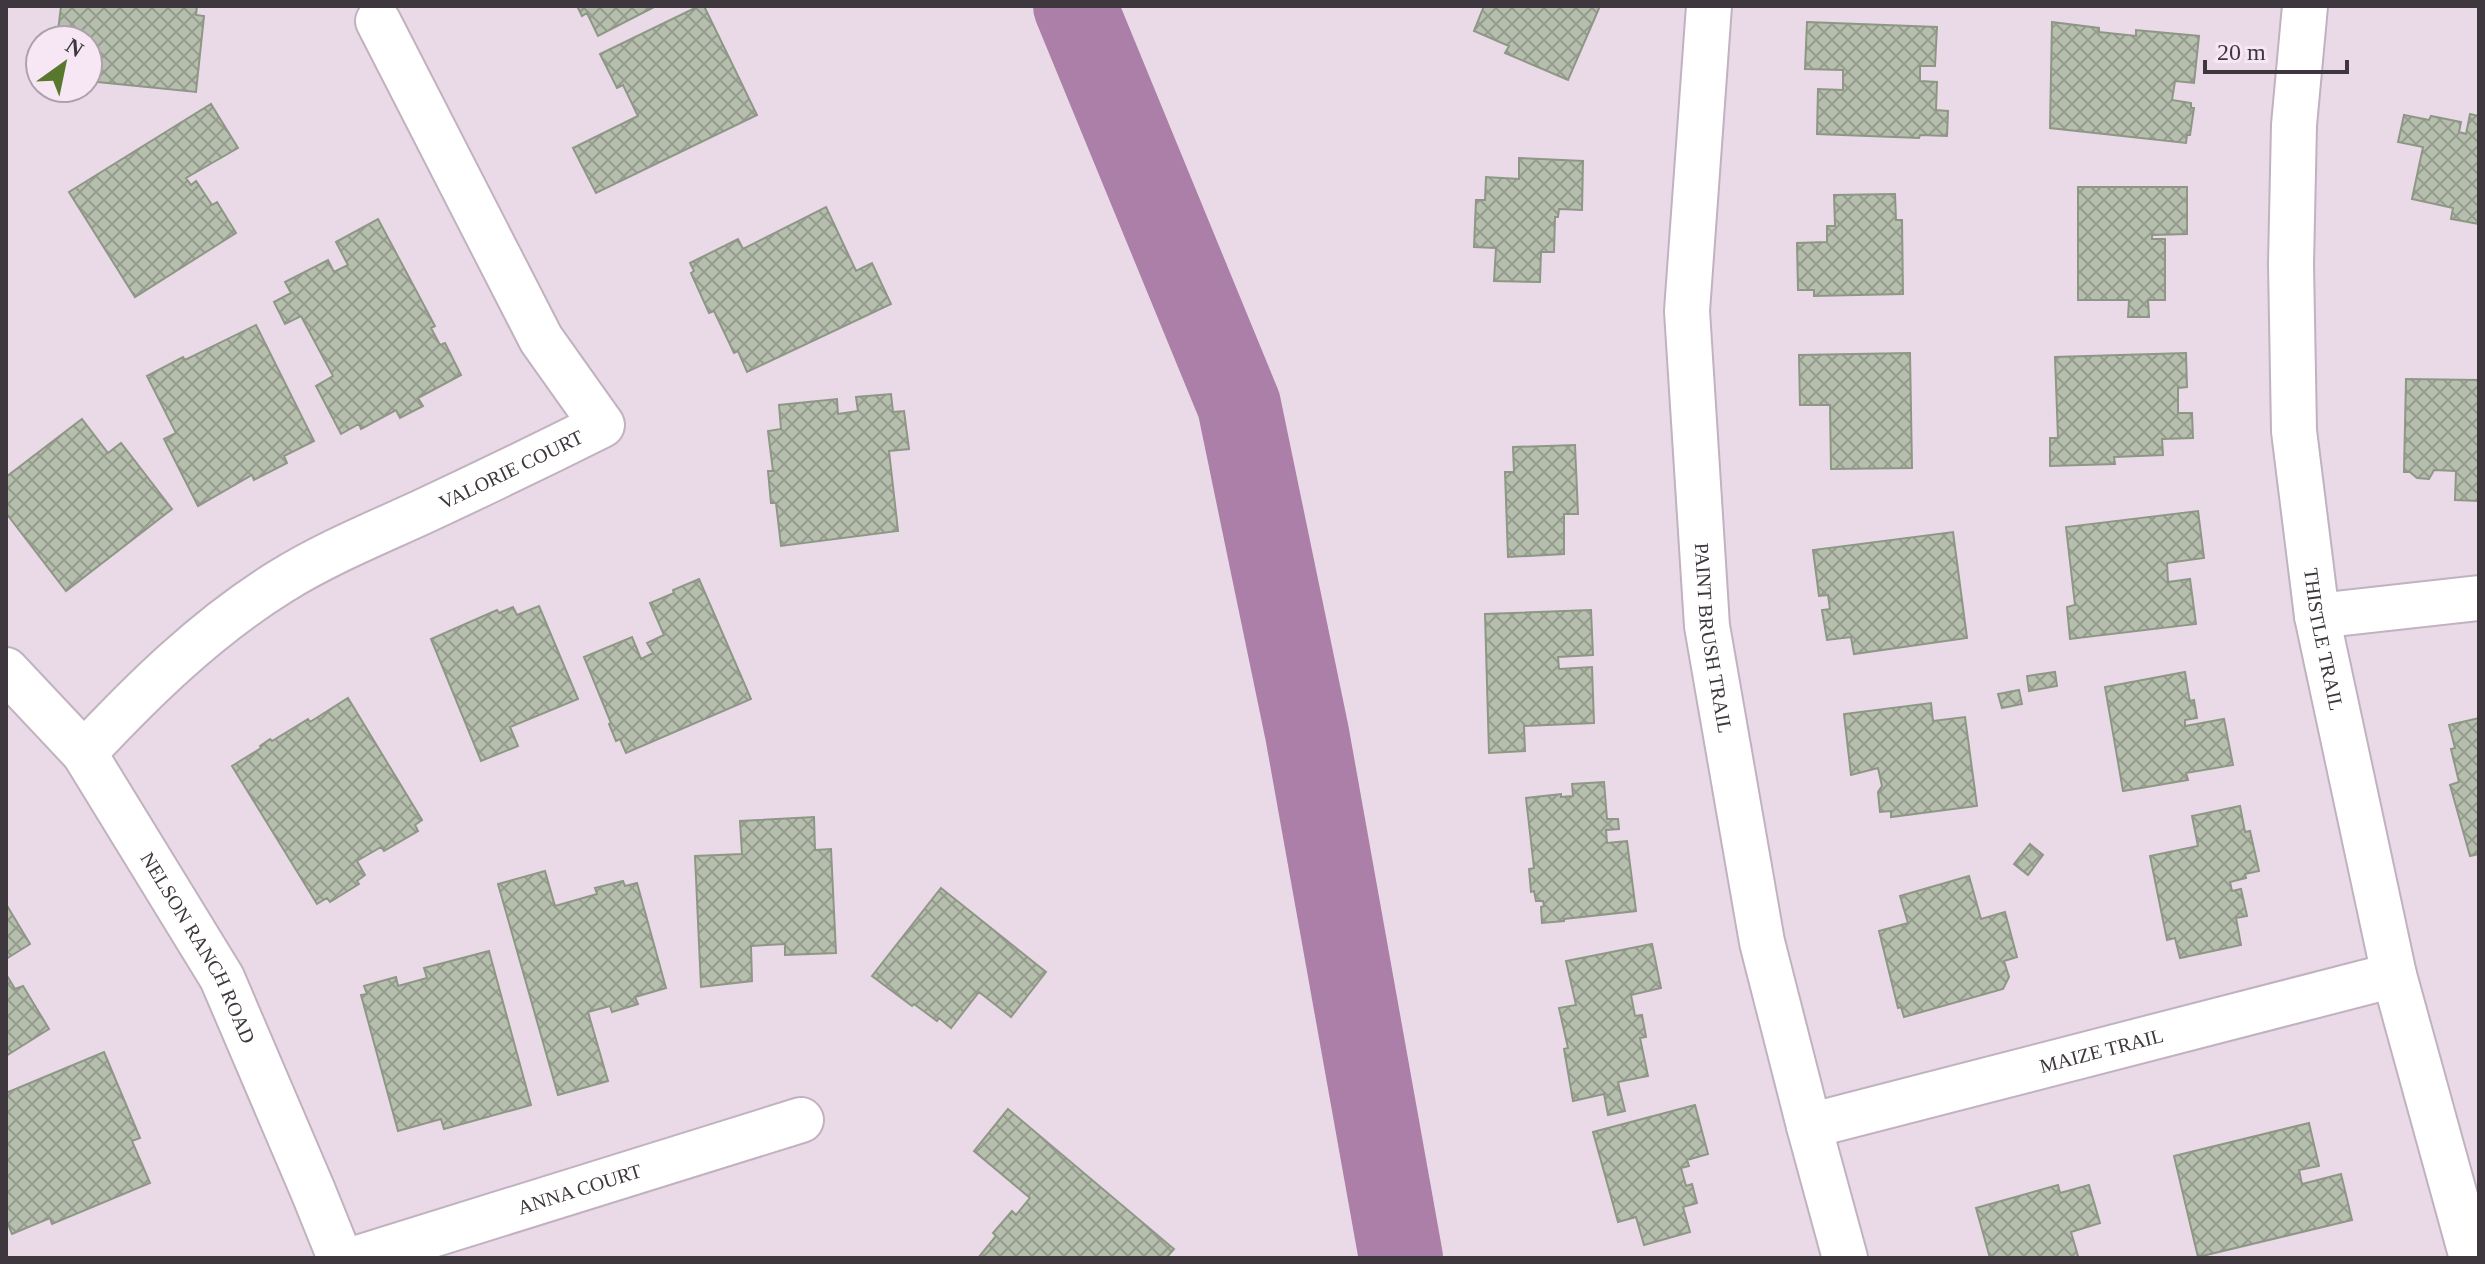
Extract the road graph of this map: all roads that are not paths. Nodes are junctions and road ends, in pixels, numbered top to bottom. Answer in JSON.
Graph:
{"nodes":[{"id":1,"x":1709,"y":6,"type":"edge"},
{"id":2,"x":2305,"y":6,"type":"edge"},
{"id":3,"x":378,"y":21,"type":"dead end"},
{"id":4,"x":2479,"y":598,"type":"edge"},
{"id":5,"x":2317,"y":616,"type":"junction"},
{"id":6,"x":6,"y":670,"type":"edge"},
{"id":7,"x":84,"y":753,"type":"junction"},
{"id":8,"x":2394,"y":975,"type":"junction"},
{"id":9,"x":801,"y":1120,"type":"dead end"},
{"id":10,"x":1809,"y":1126,"type":"junction"},
{"id":11,"x":340,"y":1258,"type":"edge"},
{"id":12,"x":358,"y":1258,"type":"edge"},
{"id":13,"x":1845,"y":1258,"type":"edge"},
{"id":14,"x":2472,"y":1258,"type":"edge"}],
"edges":[{"from":1,"to":10,"type":"street","name":"PAINT BRUSH TRAIL"},
{"from":2,"to":5,"type":"street","name":"THISTLE TRAIL"},
{"from":3,"to":7,"type":"street","name":"VALORIE COURT"},
{"from":4,"to":5,"type":"street"},
{"from":5,"to":8,"type":"street","name":"THISTLE TRAIL"},
{"from":6,"to":7,"type":"street","name":"NELSON RANCH ROAD"},
{"from":7,"to":11,"type":"street","name":"NELSON RANCH ROAD"},
{"from":8,"to":10,"type":"street","name":"MAIZE TRAIL"},
{"from":8,"to":14,"type":"street","name":"THISTLE TRAIL"},
{"from":9,"to":12,"type":"street","name":"ANNA COURT"},
{"from":10,"to":13,"type":"street","name":"PAINT BRUSH TRAIL"}]}
